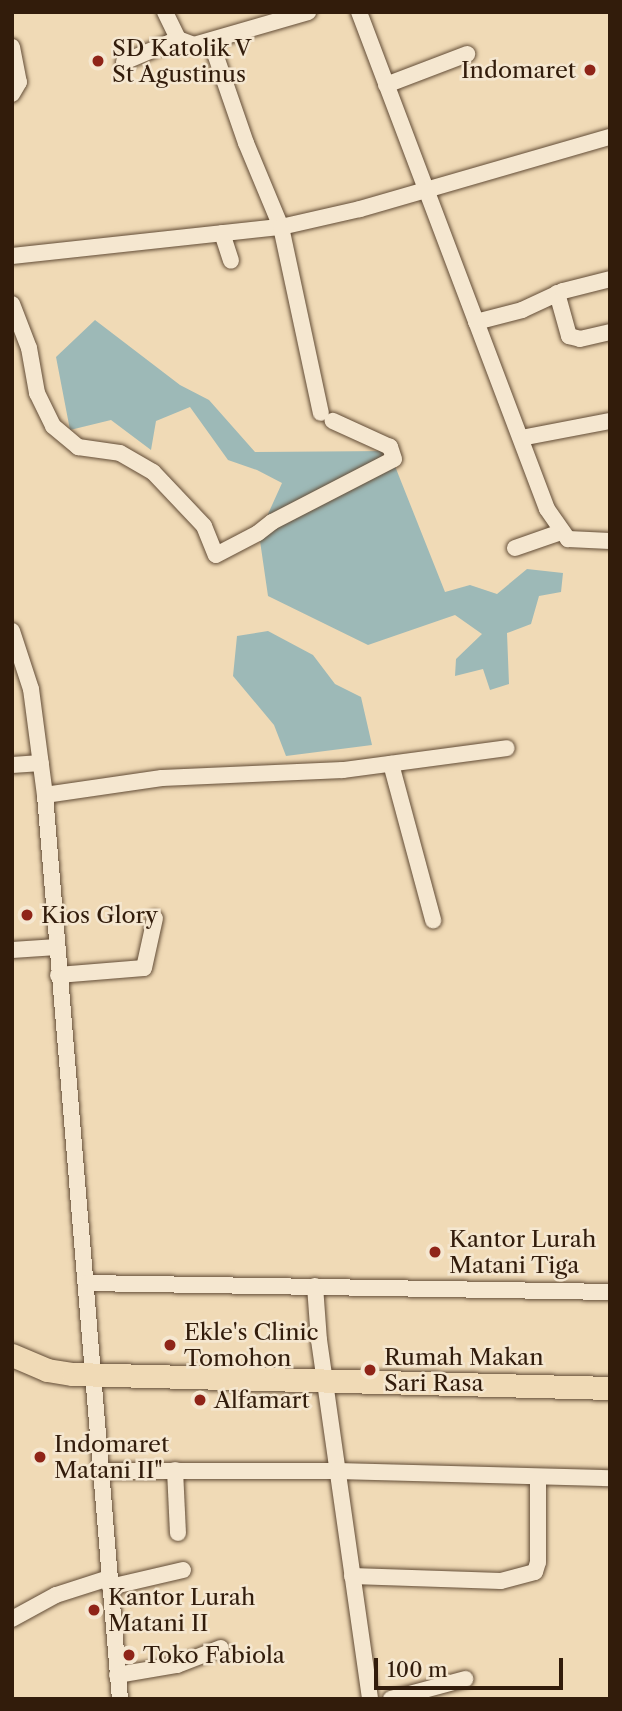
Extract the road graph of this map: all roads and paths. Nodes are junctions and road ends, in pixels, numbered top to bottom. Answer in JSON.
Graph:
{"nodes":[{"id":1,"x":165,"y":12,"type":"edge"},
{"id":2,"x":307,"y":12,"type":"edge"},
{"id":3,"x":359,"y":12,"type":"edge"},
{"id":4,"x":256,"y":20,"type":"edge"},
{"id":5,"x":178,"y":39,"type":"junction"},
{"id":6,"x":211,"y":42,"type":"junction"},
{"id":7,"x":12,"y":47,"type":"edge"},
{"id":8,"x":467,"y":54,"type":"dead end"},
{"id":9,"x":124,"y":62,"type":"dead end"},
{"id":10,"x":386,"y":85,"type":"junction"},
{"id":11,"x":12,"y":94,"type":"edge"},
{"id":12,"x":610,"y":137,"type":"edge"},
{"id":13,"x":425,"y":189,"type":"junction"},
{"id":14,"x":281,"y":227,"type":"junction"},
{"id":15,"x":222,"y":233,"type":"junction"},
{"id":16,"x":12,"y":256,"type":"edge"},
{"id":17,"x":231,"y":261,"type":"dead end"},
{"id":18,"x":610,"y":279,"type":"edge"},
{"id":19,"x":557,"y":293,"type":"junction"},
{"id":20,"x":12,"y":304,"type":"edge"},
{"id":21,"x":476,"y":321,"type":"junction"},
{"id":22,"x":610,"y":332,"type":"edge"},
{"id":23,"x":610,"y":421,"type":"edge"},
{"id":24,"x":521,"y":438,"type":"junction"},
{"id":25,"x":561,"y":532,"type":"junction"},
{"id":26,"x":610,"y":541,"type":"edge"},
{"id":27,"x":515,"y":548,"type":"dead end"},
{"id":28,"x":12,"y":631,"type":"edge"},
{"id":29,"x":508,"y":748,"type":"dead end"},
{"id":30,"x":41,"y":764,"type":"junction"},
{"id":31,"x":391,"y":764,"type":"junction"},
{"id":32,"x":12,"y":765,"type":"edge"},
{"id":33,"x":45,"y":794,"type":"junction"},
{"id":34,"x":155,"y":918,"type":"dead end"},
{"id":35,"x":433,"y":920,"type":"dead end"},
{"id":36,"x":57,"y":947,"type":"junction"},
{"id":37,"x":12,"y":950,"type":"edge"},
{"id":38,"x":58,"y":975,"type":"junction"},
{"id":39,"x":86,"y":1283,"type":"junction"},
{"id":40,"x":315,"y":1286,"type":"junction"},
{"id":41,"x":610,"y":1292,"type":"edge"},
{"id":42,"x":12,"y":1355,"type":"edge"},
{"id":43,"x":95,"y":1375,"type":"junction"},
{"id":44,"x":326,"y":1383,"type":"junction"},
{"id":45,"x":610,"y":1388,"type":"edge"},
{"id":46,"x":175,"y":1470,"type":"junction"},
{"id":47,"x":99,"y":1471,"type":"junction"},
{"id":48,"x":337,"y":1471,"type":"junction"},
{"id":49,"x":538,"y":1478,"type":"junction"},
{"id":50,"x":610,"y":1478,"type":"edge"},
{"id":51,"x":178,"y":1533,"type":"dead end"},
{"id":52,"x":183,"y":1570,"type":"dead end"},
{"id":53,"x":352,"y":1576,"type":"junction"},
{"id":54,"x":109,"y":1582,"type":"junction"},
{"id":55,"x":12,"y":1619,"type":"edge"},
{"id":56,"x":221,"y":1648,"type":"dead end"},
{"id":57,"x":117,"y":1675,"type":"junction"},
{"id":58,"x":466,"y":1679,"type":"dead end"},
{"id":59,"x":120,"y":1699,"type":"edge"},
{"id":60,"x":370,"y":1699,"type":"edge"},
{"id":61,"x":391,"y":1699,"type":"edge"}],
"edges":[{"from":1,"to":5,"type":"street"},
{"from":2,"to":4,"type":"street"},
{"from":3,"to":10,"type":"street"},
{"from":4,"to":6,"type":"street"},
{"from":5,"to":6,"type":"street"},
{"from":5,"to":9,"type":"street"},
{"from":6,"to":14,"type":"street"},
{"from":7,"to":11,"type":"street"},
{"from":8,"to":10,"type":"street"},
{"from":10,"to":13,"type":"street"},
{"from":12,"to":13,"type":"street"},
{"from":13,"to":14,"type":"street"},
{"from":13,"to":21,"type":"street"},
{"from":14,"to":15,"type":"street"},
{"from":14,"to":20,"type":"street"},
{"from":15,"to":16,"type":"street"},
{"from":15,"to":17,"type":"street"},
{"from":18,"to":19,"type":"street"},
{"from":19,"to":21,"type":"street"},
{"from":19,"to":22,"type":"street"},
{"from":21,"to":24,"type":"street"},
{"from":23,"to":24,"type":"street"},
{"from":24,"to":25,"type":"street"},
{"from":25,"to":26,"type":"street"},
{"from":25,"to":27,"type":"street"},
{"from":28,"to":30,"type":"street"},
{"from":29,"to":31,"type":"street"},
{"from":30,"to":32,"type":"street"},
{"from":30,"to":33,"type":"street"},
{"from":31,"to":33,"type":"street"},
{"from":31,"to":35,"type":"street"},
{"from":33,"to":36,"type":"street"},
{"from":34,"to":38,"type":"street"},
{"from":36,"to":37,"type":"street"},
{"from":36,"to":38,"type":"street"},
{"from":38,"to":39,"type":"street"},
{"from":39,"to":40,"type":"street"},
{"from":39,"to":43,"type":"street"},
{"from":40,"to":41,"type":"street"},
{"from":40,"to":44,"type":"street"},
{"from":42,"to":43,"type":"highway"},
{"from":43,"to":44,"type":"highway"},
{"from":43,"to":47,"type":"street"},
{"from":44,"to":45,"type":"highway"},
{"from":44,"to":48,"type":"street"},
{"from":46,"to":47,"type":"street"},
{"from":46,"to":48,"type":"street"},
{"from":46,"to":51,"type":"street"},
{"from":47,"to":54,"type":"street"},
{"from":48,"to":49,"type":"street"},
{"from":48,"to":53,"type":"street"},
{"from":49,"to":50,"type":"street"},
{"from":49,"to":53,"type":"street"},
{"from":52,"to":54,"type":"street"},
{"from":53,"to":60,"type":"street"},
{"from":54,"to":55,"type":"street"},
{"from":54,"to":57,"type":"street"},
{"from":56,"to":57,"type":"street"},
{"from":57,"to":59,"type":"street"},
{"from":58,"to":61,"type":"street"}]}
